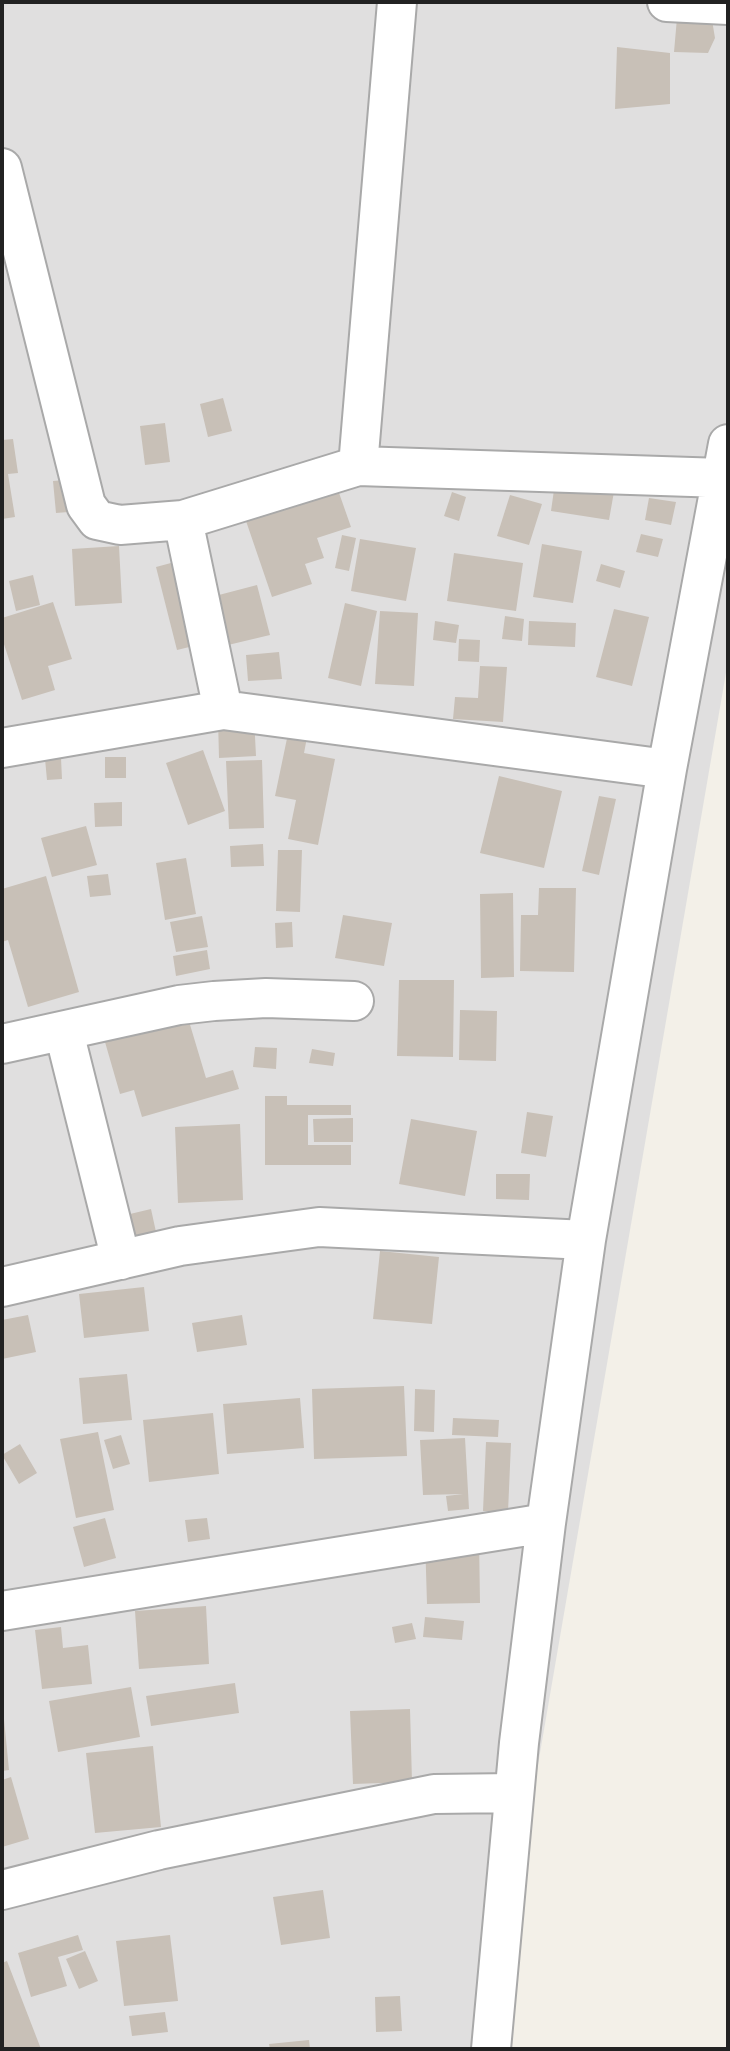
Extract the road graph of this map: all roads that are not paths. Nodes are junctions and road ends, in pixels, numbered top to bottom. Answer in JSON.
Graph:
{"nodes":[{"id":1,"x":397,"y":2,"type":"edge"},
{"id":2,"x":667,"y":2,"type":"edge"},
{"id":3,"x":728,"y":5,"type":"edge"},
{"id":4,"x":2,"y":168,"type":"edge"},
{"id":5,"x":725,"y":461,"type":"edge"},
{"id":6,"x":358,"y":466,"type":"junction"},
{"id":7,"x":183,"y":520,"type":"junction"},
{"id":8,"x":223,"y":710,"type":"junction"},
{"id":9,"x":2,"y":748,"type":"edge"},
{"id":10,"x":667,"y":769,"type":"junction"},
{"id":11,"x":354,"y":1001,"type":"dead end"},
{"id":12,"x":64,"y":1032,"type":"junction"},
{"id":13,"x":2,"y":1044,"type":"edge"},
{"id":14,"x":586,"y":1240,"type":"junction"},
{"id":15,"x":121,"y":1260,"type":"junction"},
{"id":16,"x":2,"y":1287,"type":"edge"},
{"id":17,"x":546,"y":1523,"type":"junction"},
{"id":18,"x":2,"y":1611,"type":"edge"},
{"id":19,"x":514,"y":1793,"type":"junction"},
{"id":20,"x":2,"y":1890,"type":"edge"},
{"id":21,"x":491,"y":2049,"type":"edge"}],
"edges":[{"from":1,"to":6,"type":"street"},
{"from":2,"to":3,"type":"street"},
{"from":4,"to":7,"type":"street"},
{"from":5,"to":6,"type":"street"},
{"from":5,"to":10,"type":"street"},
{"from":6,"to":7,"type":"street"},
{"from":7,"to":8,"type":"street"},
{"from":8,"to":9,"type":"street"},
{"from":8,"to":10,"type":"street"},
{"from":10,"to":14,"type":"street"},
{"from":11,"to":12,"type":"street"},
{"from":12,"to":13,"type":"street"},
{"from":12,"to":15,"type":"street"},
{"from":14,"to":15,"type":"street"},
{"from":14,"to":17,"type":"street"},
{"from":15,"to":16,"type":"street"},
{"from":17,"to":18,"type":"street"},
{"from":17,"to":19,"type":"street"},
{"from":19,"to":20,"type":"street"},
{"from":19,"to":21,"type":"street"}]}
